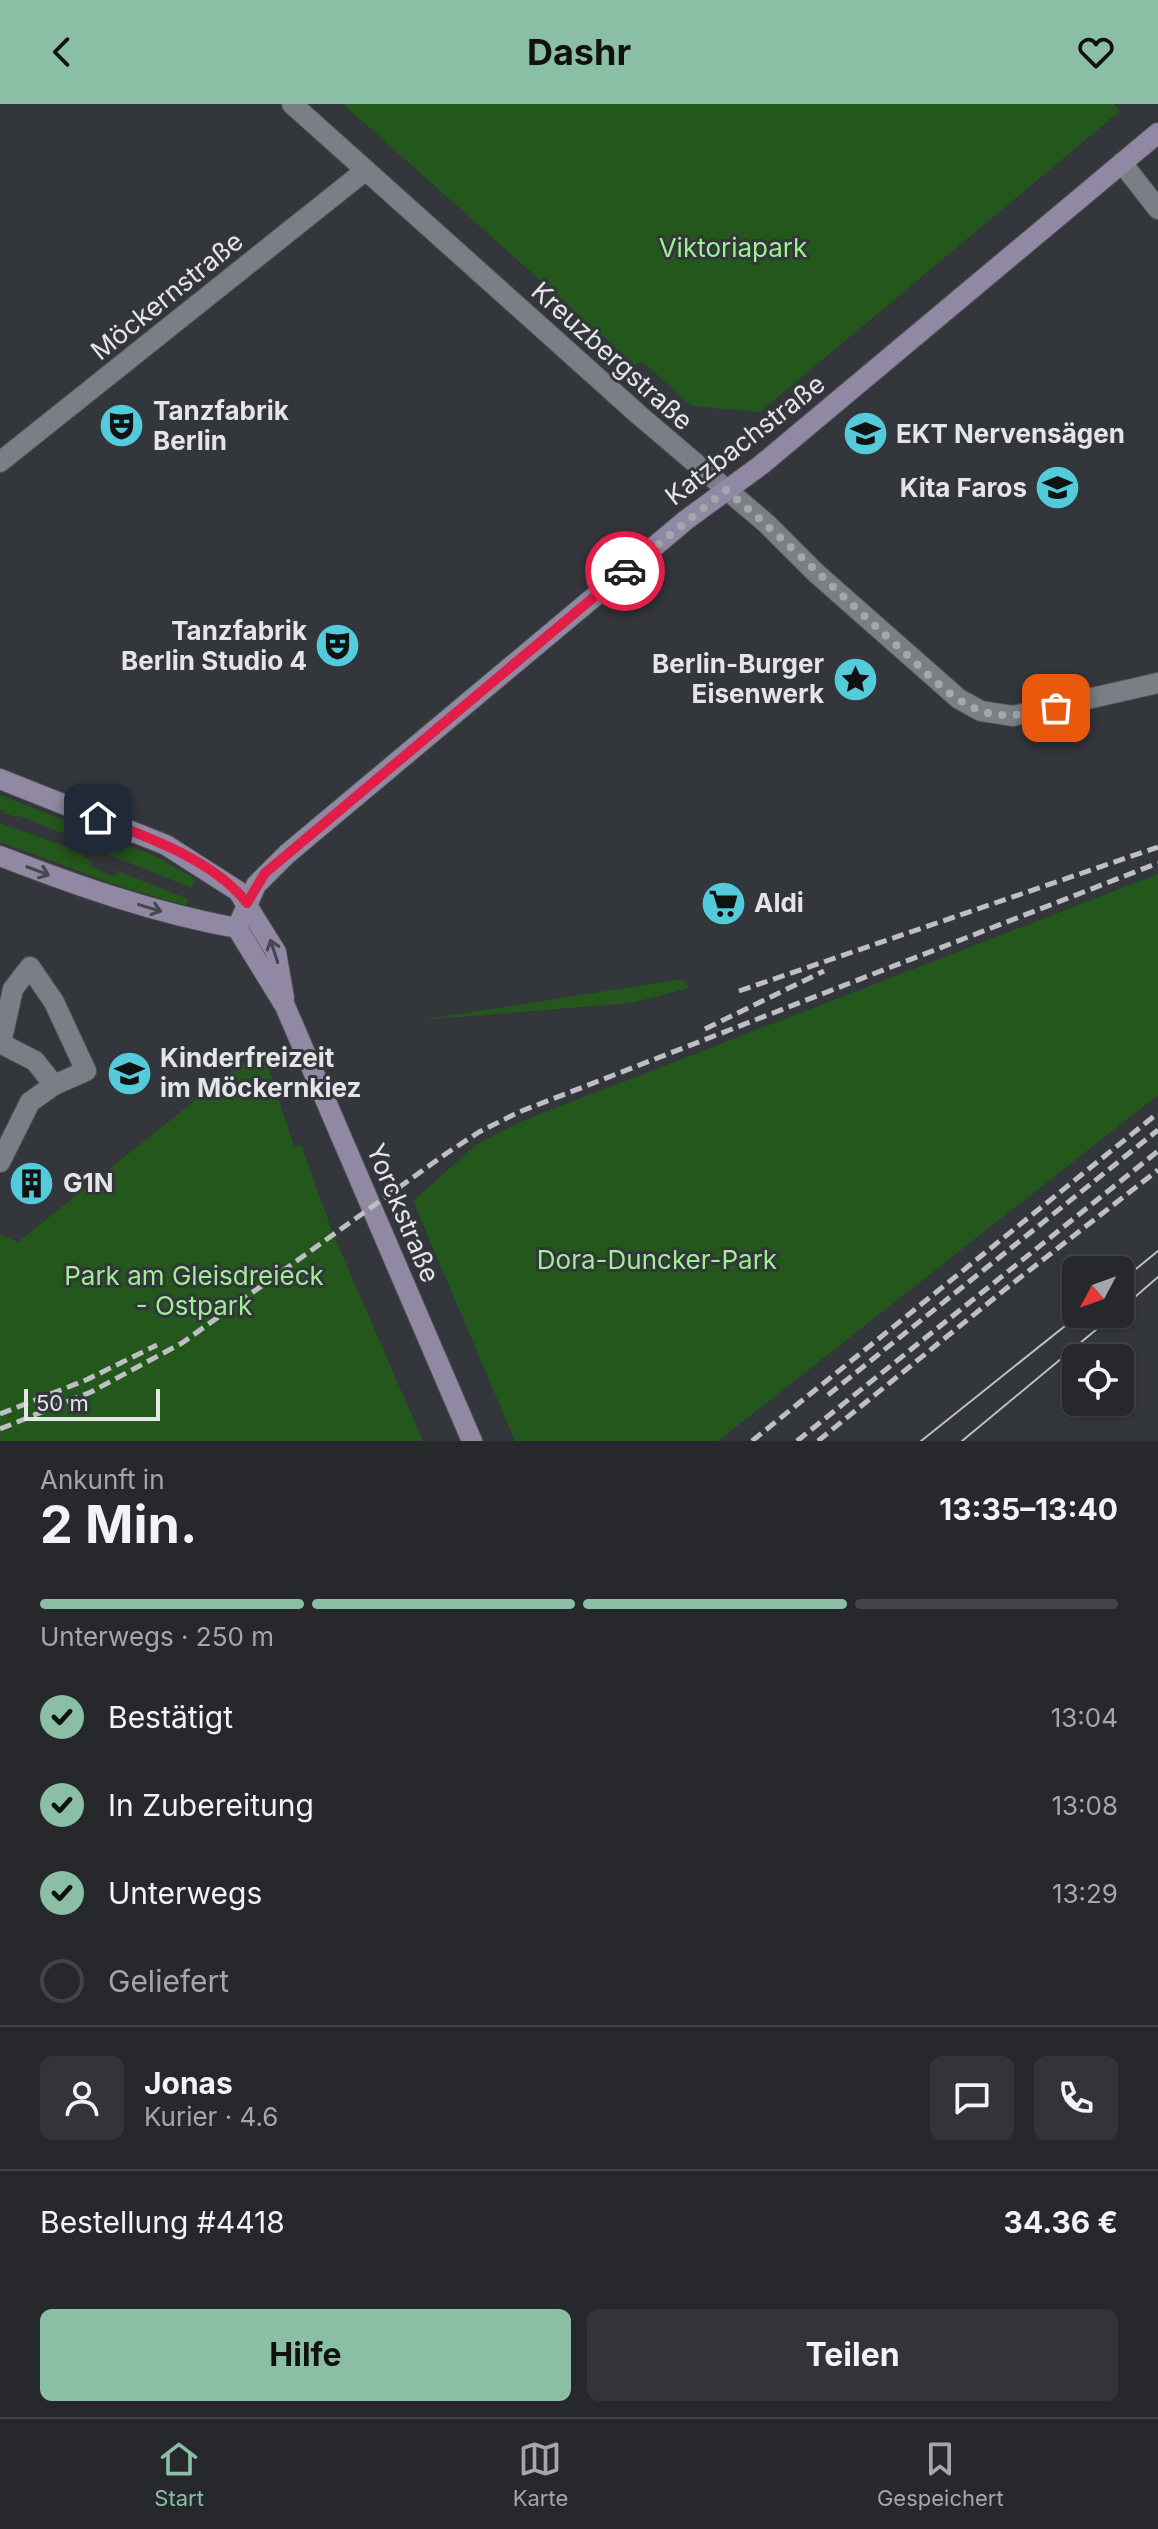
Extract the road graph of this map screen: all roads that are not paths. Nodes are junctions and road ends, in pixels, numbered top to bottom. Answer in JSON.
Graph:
{"nodes":[{"id":1,"x":292,"y":104,"type":"edge"},
{"id":2,"x":1158,"y":133,"type":"edge"},
{"id":3,"x":1122,"y":163,"type":"junction"},
{"id":4,"x":366,"y":170,"type":"junction"},
{"id":5,"x":1158,"y":209,"type":"edge"},
{"id":6,"x":0,"y":462,"type":"edge"},
{"id":7,"x":726,"y":490,"type":"junction"},
{"id":8,"x":1158,"y":683,"type":"edge"},
{"id":9,"x":0,"y":779,"type":"edge"},
{"id":10,"x":0,"y":856,"type":"edge"},
{"id":11,"x":247,"y":903,"type":"junction"},
{"id":12,"x":237,"y":928,"type":"junction"},
{"id":13,"x":285,"y":1006,"type":"junction"},
{"id":14,"x":1,"y":1043,"type":"edge"},
{"id":15,"x":54,"y":1085,"type":"junction"},
{"id":16,"x":0,"y":1162,"type":"edge"},
{"id":17,"x":472,"y":1441,"type":"edge"}],
"edges":[{"from":1,"to":4,"type":"street","name":"Kreuzbergstraße"},
{"from":2,"to":3,"type":"main road","name":"Katzbachstraße"},
{"from":3,"to":5,"type":"street"},
{"from":3,"to":7,"type":"main road","name":"Katzbachstraße"},
{"from":4,"to":6,"type":"street","name":"Möckernstraße"},
{"from":4,"to":7,"type":"street","name":"Kreuzbergstraße"},
{"from":7,"to":8,"type":"street","name":"Kreuzbergstraße"},
{"from":7,"to":11,"type":"main road","name":"Katzbachstraße"},
{"from":9,"to":11,"type":"main road","name":"Yorckstraße"},
{"from":10,"to":12,"type":"main road","one_way":true},
{"from":11,"to":12,"type":"main road","name":"Katzbachstraße"},
{"from":13,"to":11,"type":"main road","name":"Yorckstraße","one_way":true},
{"from":12,"to":13,"type":"main road","name":"Yorckstraße"},
{"from":13,"to":17,"type":"main road","name":"Yorckstraße"},
{"from":14,"to":15,"type":"street"},
{"from":14,"to":15,"type":"street"},
{"from":15,"to":16,"type":"street"}]}
